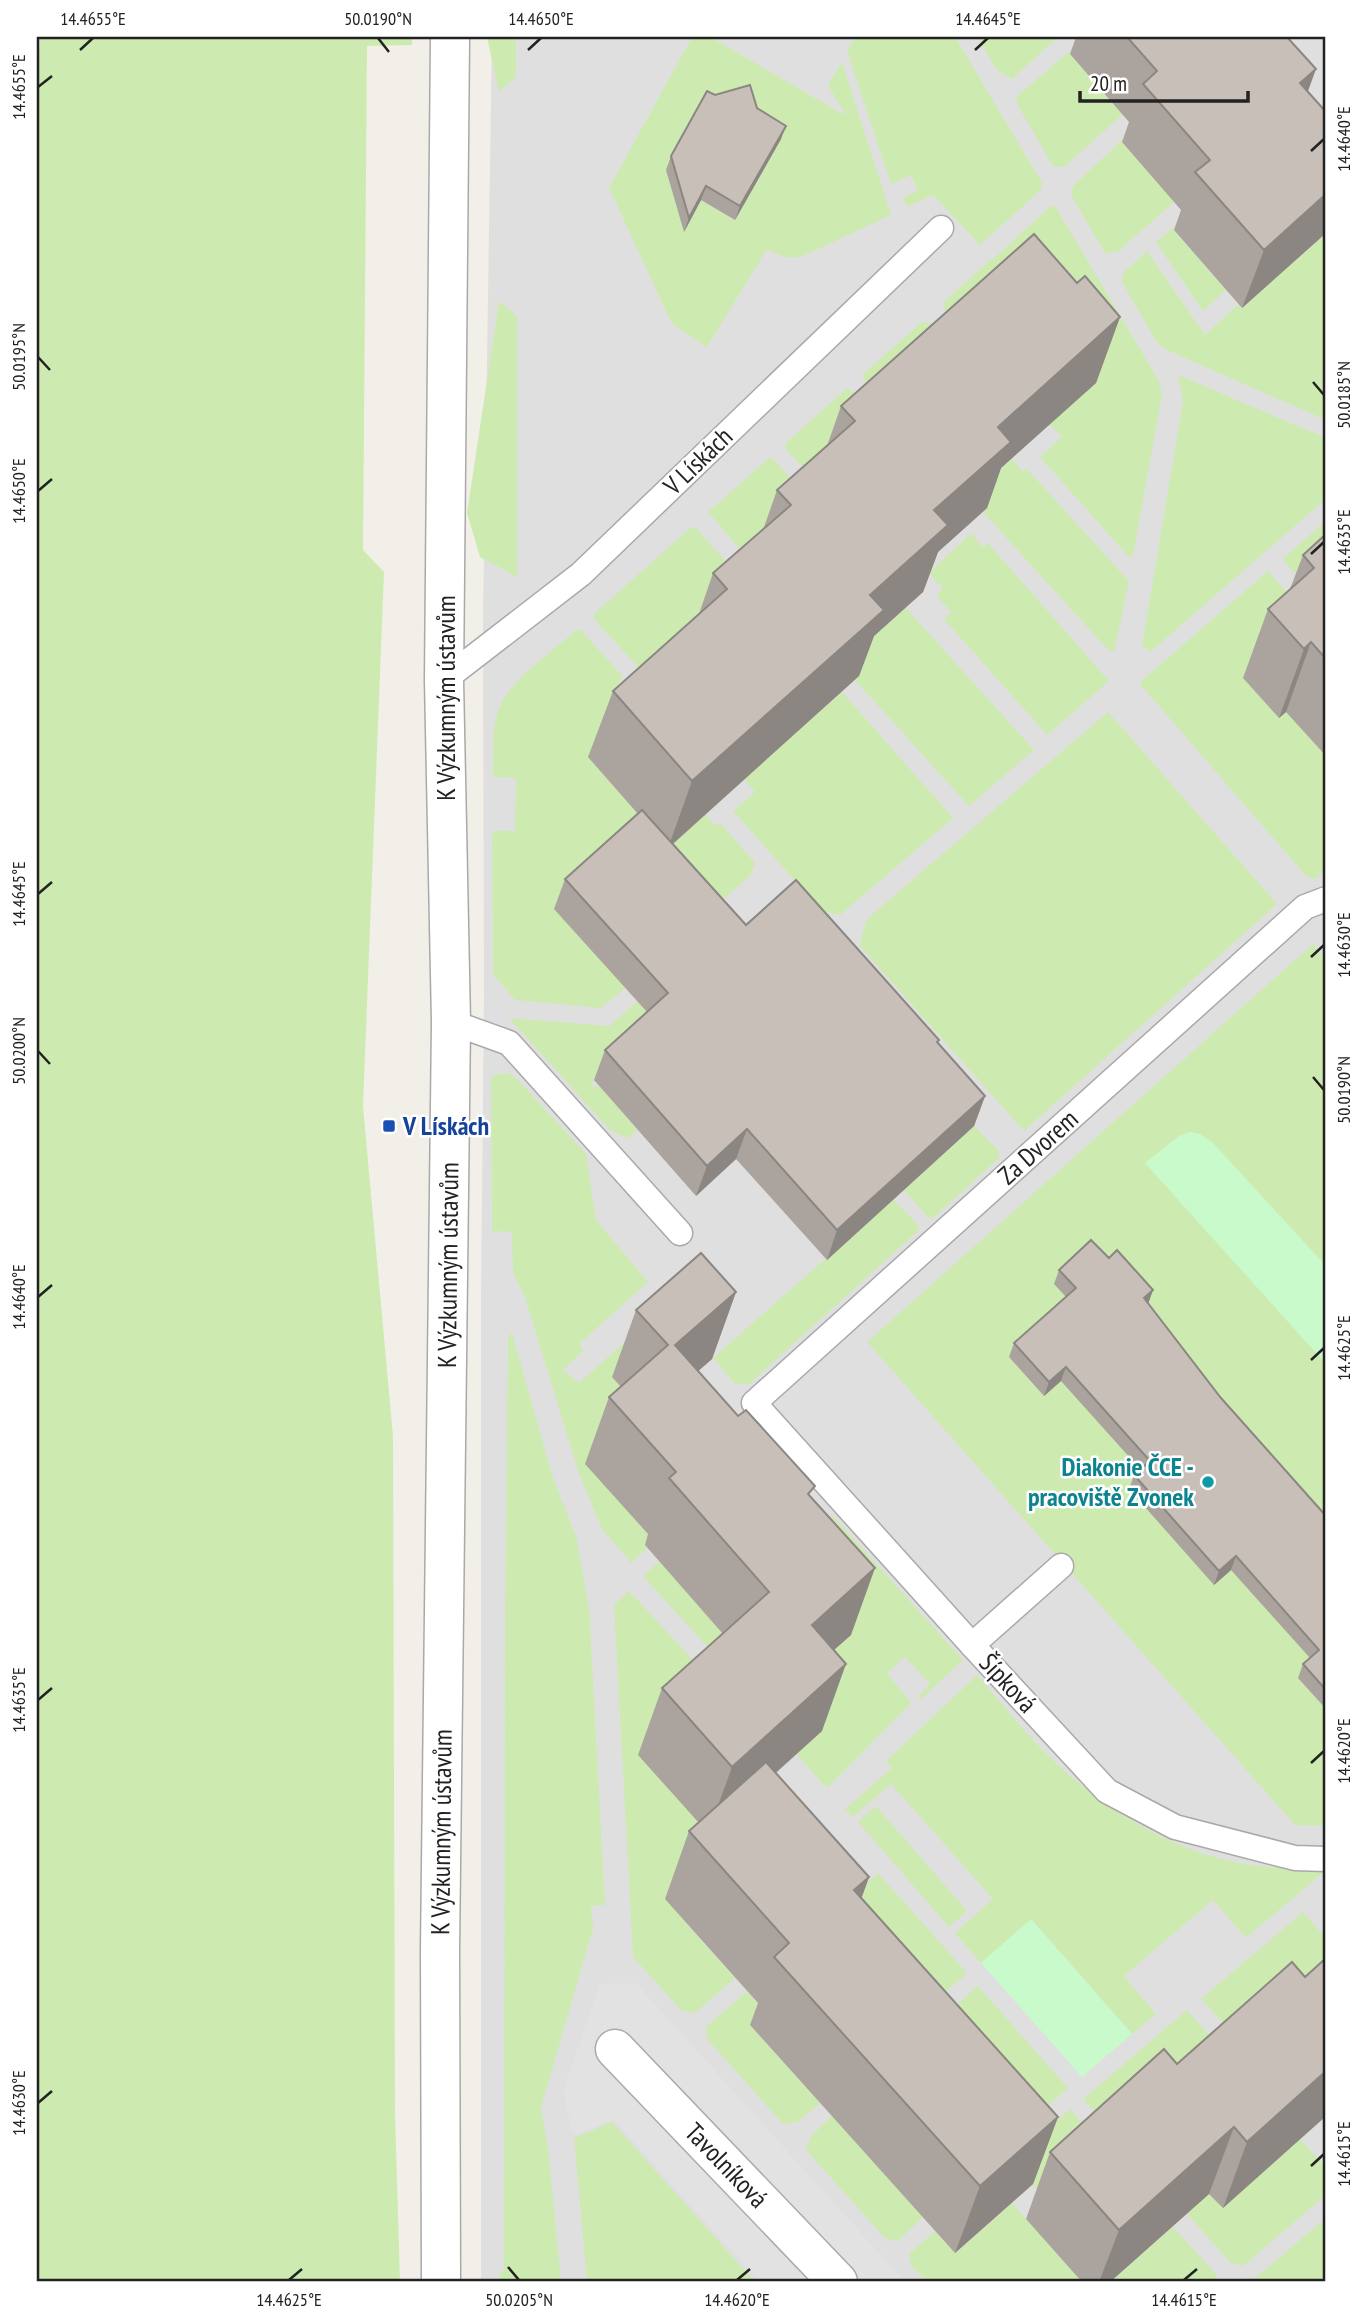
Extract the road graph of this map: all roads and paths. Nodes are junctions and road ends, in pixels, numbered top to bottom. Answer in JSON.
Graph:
{"nodes":[{"id":1,"x":450,"y":37,"type":"edge"},
{"id":2,"x":942,"y":228,"type":"dead end"},
{"id":3,"x":444,"y":680,"type":"junction"},
{"id":4,"x":1326,"y":899,"type":"edge"},
{"id":5,"x":451,"y":1022,"type":"junction"},
{"id":6,"x":680,"y":1233,"type":"dead end"},
{"id":7,"x":754,"y":1403,"type":"joint"},
{"id":8,"x":1061,"y":1566,"type":"dead end"},
{"id":9,"x":972,"y":1645,"type":"junction"},
{"id":10,"x":1326,"y":1859,"type":"edge"},
{"id":11,"x":615,"y":2049,"type":"dead end"},
{"id":12,"x":441,"y":2282,"type":"edge"},
{"id":13,"x":838,"y":2282,"type":"edge"}],
"edges":[{"from":1,"to":3,"type":"street","name":"K Výzkumným ústavům"},
{"from":2,"to":3,"type":"lane","name":"V Lískách"},
{"from":3,"to":5,"type":"street","name":"K Výzkumným ústavům"},
{"from":4,"to":7,"type":"lane","name":"Za Dvorem"},
{"from":5,"to":6,"type":"lane"},
{"from":5,"to":12,"type":"street","name":"K Výzkumným ústavům"},
{"from":7,"to":9,"type":"lane","name":"Šípková"},
{"from":8,"to":9,"type":"lane"},
{"from":9,"to":10,"type":"lane","name":"Šípková"},
{"from":11,"to":13,"type":"street","name":"Tavolníková"}]}
